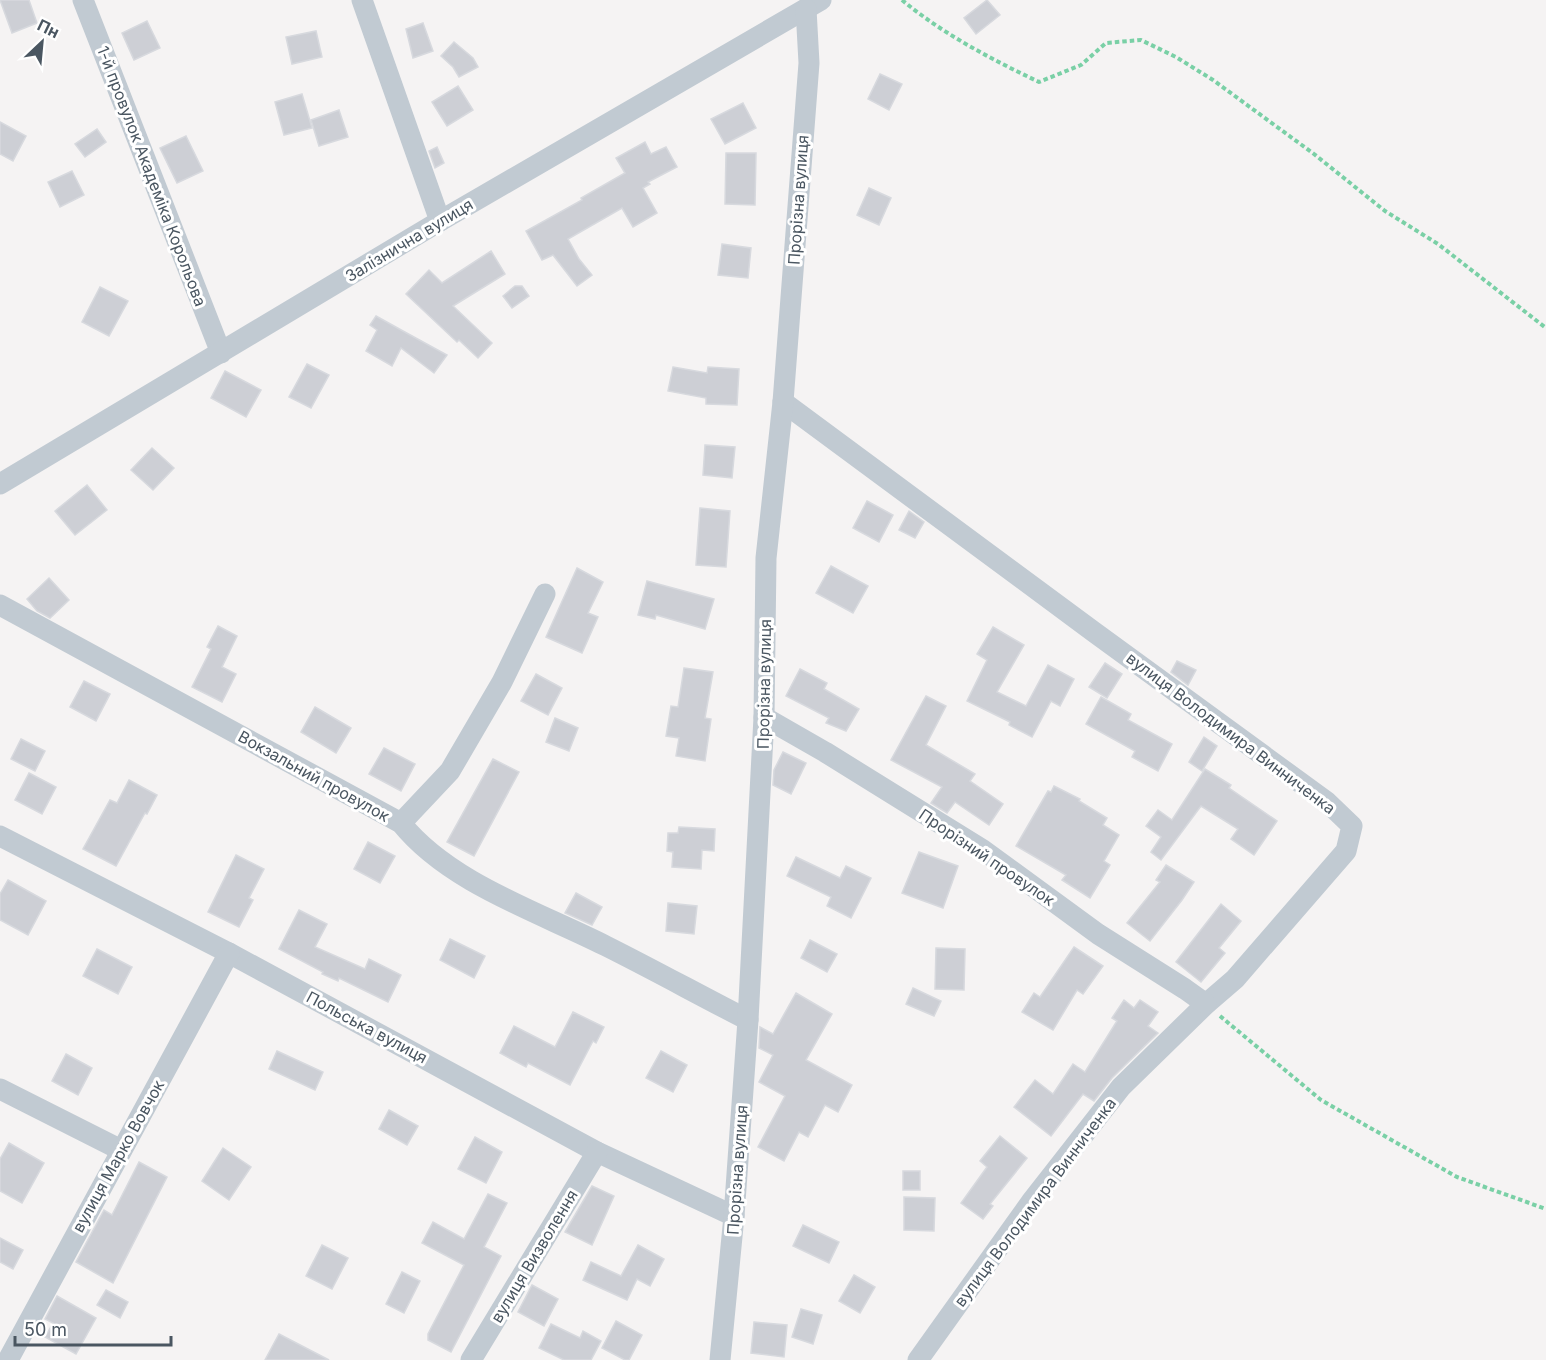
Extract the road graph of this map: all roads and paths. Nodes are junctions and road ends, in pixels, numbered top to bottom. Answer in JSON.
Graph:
{"nodes":[{"id":1,"x":83,"y":0,"type":"edge"},
{"id":2,"x":362,"y":0,"type":"edge"},
{"id":3,"x":902,"y":0,"type":"edge"},
{"id":4,"x":813,"y":5,"type":"edge"},
{"id":5,"x":440,"y":221,"type":"junction"},
{"id":6,"x":1546,"y":328,"type":"edge"},
{"id":7,"x":221,"y":353,"type":"junction"},
{"id":8,"x":783,"y":402,"type":"junction"},
{"id":9,"x":0,"y":484,"type":"edge"},
{"id":10,"x":545,"y":594,"type":"dead end"},
{"id":11,"x":0,"y":605,"type":"edge"},
{"id":12,"x":764,"y":717,"type":"junction"},
{"id":13,"x":400,"y":823,"type":"junction"},
{"id":14,"x":0,"y":836,"type":"edge"},
{"id":15,"x":230,"y":953,"type":"junction"},
{"id":16,"x":1206,"y":1004,"type":"junction"},
{"id":17,"x":748,"y":1020,"type":"junction"},
{"id":18,"x":0,"y":1089,"type":"edge"},
{"id":19,"x":121,"y":1150,"type":"junction"},
{"id":20,"x":597,"y":1152,"type":"junction"},
{"id":21,"x":1546,"y":1209,"type":"edge"},
{"id":22,"x":734,"y":1216,"type":"junction"},
{"id":23,"x":8,"y":1360,"type":"edge"},
{"id":24,"x":471,"y":1360,"type":"edge"},
{"id":25,"x":720,"y":1360,"type":"edge"},
{"id":26,"x":918,"y":1360,"type":"edge"}],
"edges":[{"from":1,"to":7,"type":"street","name":"1-й провулок Академіка Корольова"},
{"from":2,"to":5,"type":"street"},
{"from":3,"to":6,"type":"path"},
{"from":4,"to":5,"type":"street","name":"Залізнична вулиця"},
{"from":4,"to":8,"type":"street","name":"Прорізна вулиця"},
{"from":5,"to":7,"type":"street","name":"Залізнична вулиця"},
{"from":7,"to":9,"type":"street","name":"Залізнична вулиця"},
{"from":8,"to":12,"type":"street","name":"Прорізна вулиця"},
{"from":8,"to":16,"type":"street","name":"вулиця Володимира Винниченка"},
{"from":10,"to":13,"type":"street"},
{"from":11,"to":13,"type":"street","name":"Вокзальний провулок"},
{"from":12,"to":16,"type":"street","name":"Прорізний провулок"},
{"from":12,"to":17,"type":"street","name":"Прорізна вулиця"},
{"from":13,"to":17,"type":"street","name":"Вокзальний провулок"},
{"from":14,"to":15,"type":"street","name":"Польська вулиця"},
{"from":15,"to":19,"type":"street","name":"вулиця Марко Вовчок"},
{"from":15,"to":20,"type":"street","name":"Польська вулиця"},
{"from":16,"to":21,"type":"path"},
{"from":16,"to":26,"type":"street","name":"вулиця Володимира Винниченка"},
{"from":17,"to":22,"type":"street","name":"Прорізна вулиця"},
{"from":18,"to":19,"type":"street"},
{"from":19,"to":23,"type":"street","name":"вулиця Марко Вовчок"},
{"from":20,"to":22,"type":"street","name":"Польська вулиця"},
{"from":20,"to":24,"type":"street","name":"вулиця Визволення"},
{"from":22,"to":25,"type":"street","name":"Прорізна вулиця"}]}
